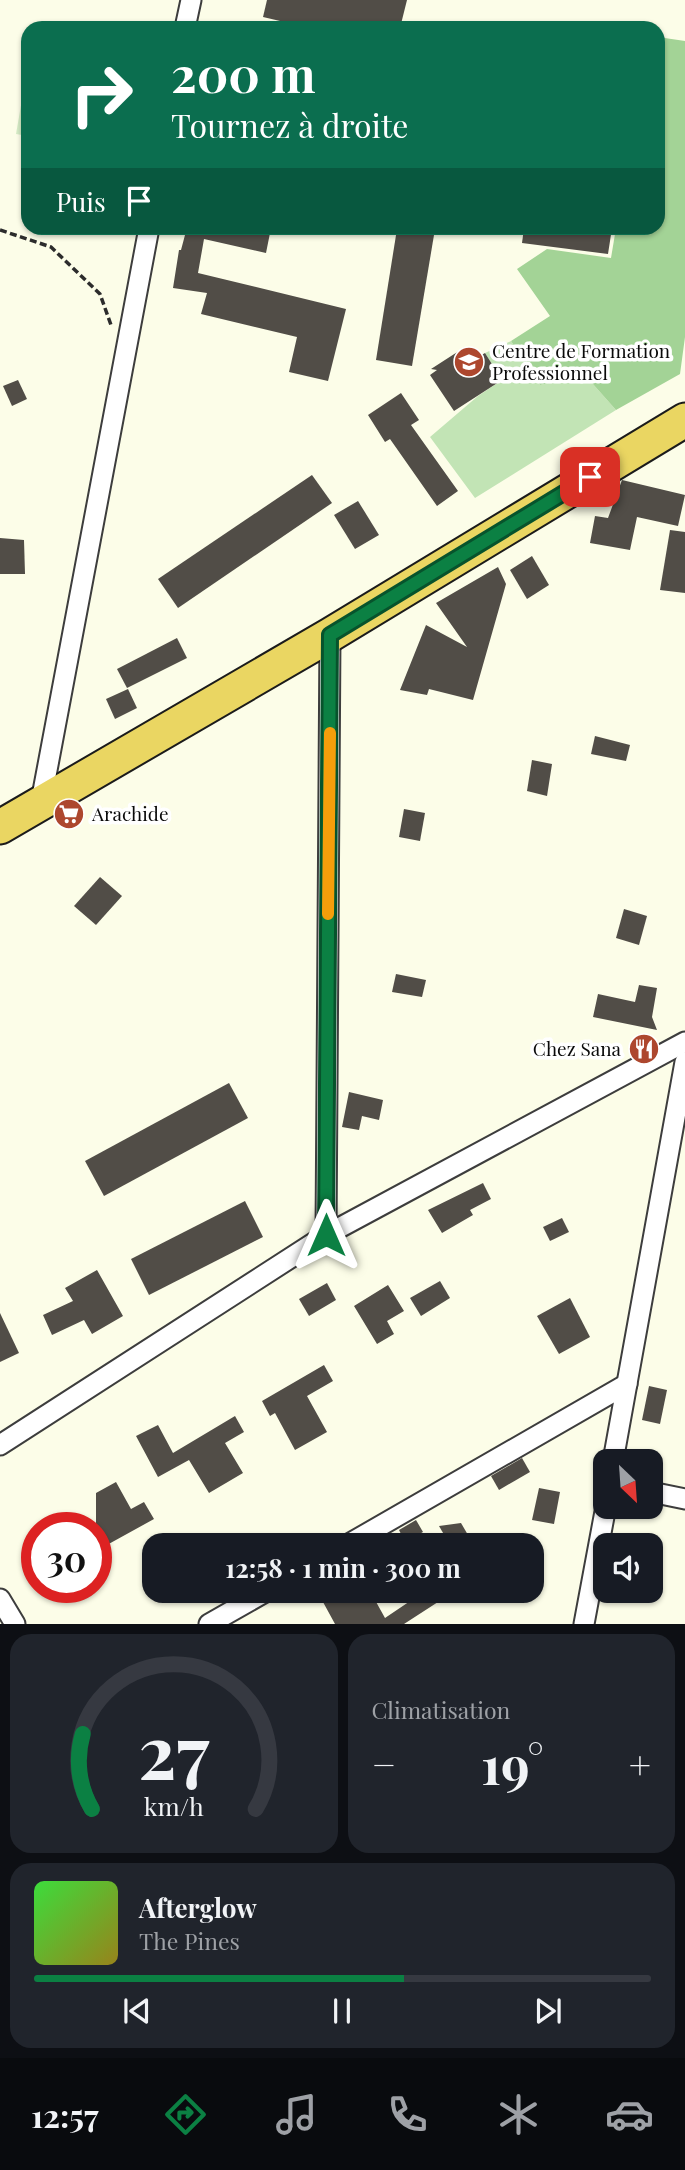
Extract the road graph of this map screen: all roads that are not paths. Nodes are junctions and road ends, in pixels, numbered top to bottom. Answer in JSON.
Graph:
{"nodes":[{"id":1,"x":191,"y":0,"type":"edge"},
{"id":2,"x":187,"y":21,"type":"edge"},
{"id":3,"x":148,"y":235,"type":"edge"},
{"id":4,"x":685,"y":420,"type":"edge"},
{"id":5,"x":330,"y":635,"type":"junction"},
{"id":6,"x":41,"y":802,"type":"junction"},
{"id":7,"x":0,"y":827,"type":"edge"},
{"id":8,"x":685,"y":1042,"type":"edge"},
{"id":9,"x":685,"y":1062,"type":"edge"},
{"id":10,"x":679,"y":1134,"type":"edge"},
{"id":11,"x":326,"y":1235,"type":"junction"},
{"id":12,"x":627,"y":1384,"type":"junction"},
{"id":13,"x":0,"y":1445,"type":"edge"},
{"id":14,"x":616,"y":1449,"type":"edge"},
{"id":15,"x":663,"y":1494,"type":"edge"},
{"id":16,"x":685,"y":1499,"type":"edge"},
{"id":17,"x":604,"y":1519,"type":"edge"},
{"id":18,"x":367,"y":1533,"type":"edge"},
{"id":19,"x":0,"y":1599,"type":"edge"},
{"id":20,"x":246,"y":1603,"type":"edge"},
{"id":21,"x":15,"y":1624,"type":"edge"},
{"id":22,"x":209,"y":1624,"type":"edge"},
{"id":23,"x":584,"y":1624,"type":"edge"}],
"edges":[{"from":1,"to":2,"type":"street"},
{"from":3,"to":6,"type":"street"},
{"from":4,"to":5,"type":"highway"},
{"from":5,"to":6,"type":"highway"},
{"from":5,"to":11,"type":"street"},
{"from":6,"to":7,"type":"highway"},
{"from":8,"to":11,"type":"street"},
{"from":9,"to":10,"type":"street"},
{"from":10,"to":12,"type":"street"},
{"from":11,"to":13,"type":"street"},
{"from":12,"to":14,"type":"street"},
{"from":12,"to":18,"type":"street"},
{"from":15,"to":16,"type":"street"},
{"from":17,"to":23,"type":"street"},
{"from":19,"to":21,"type":"street"},
{"from":20,"to":22,"type":"street"}]}
